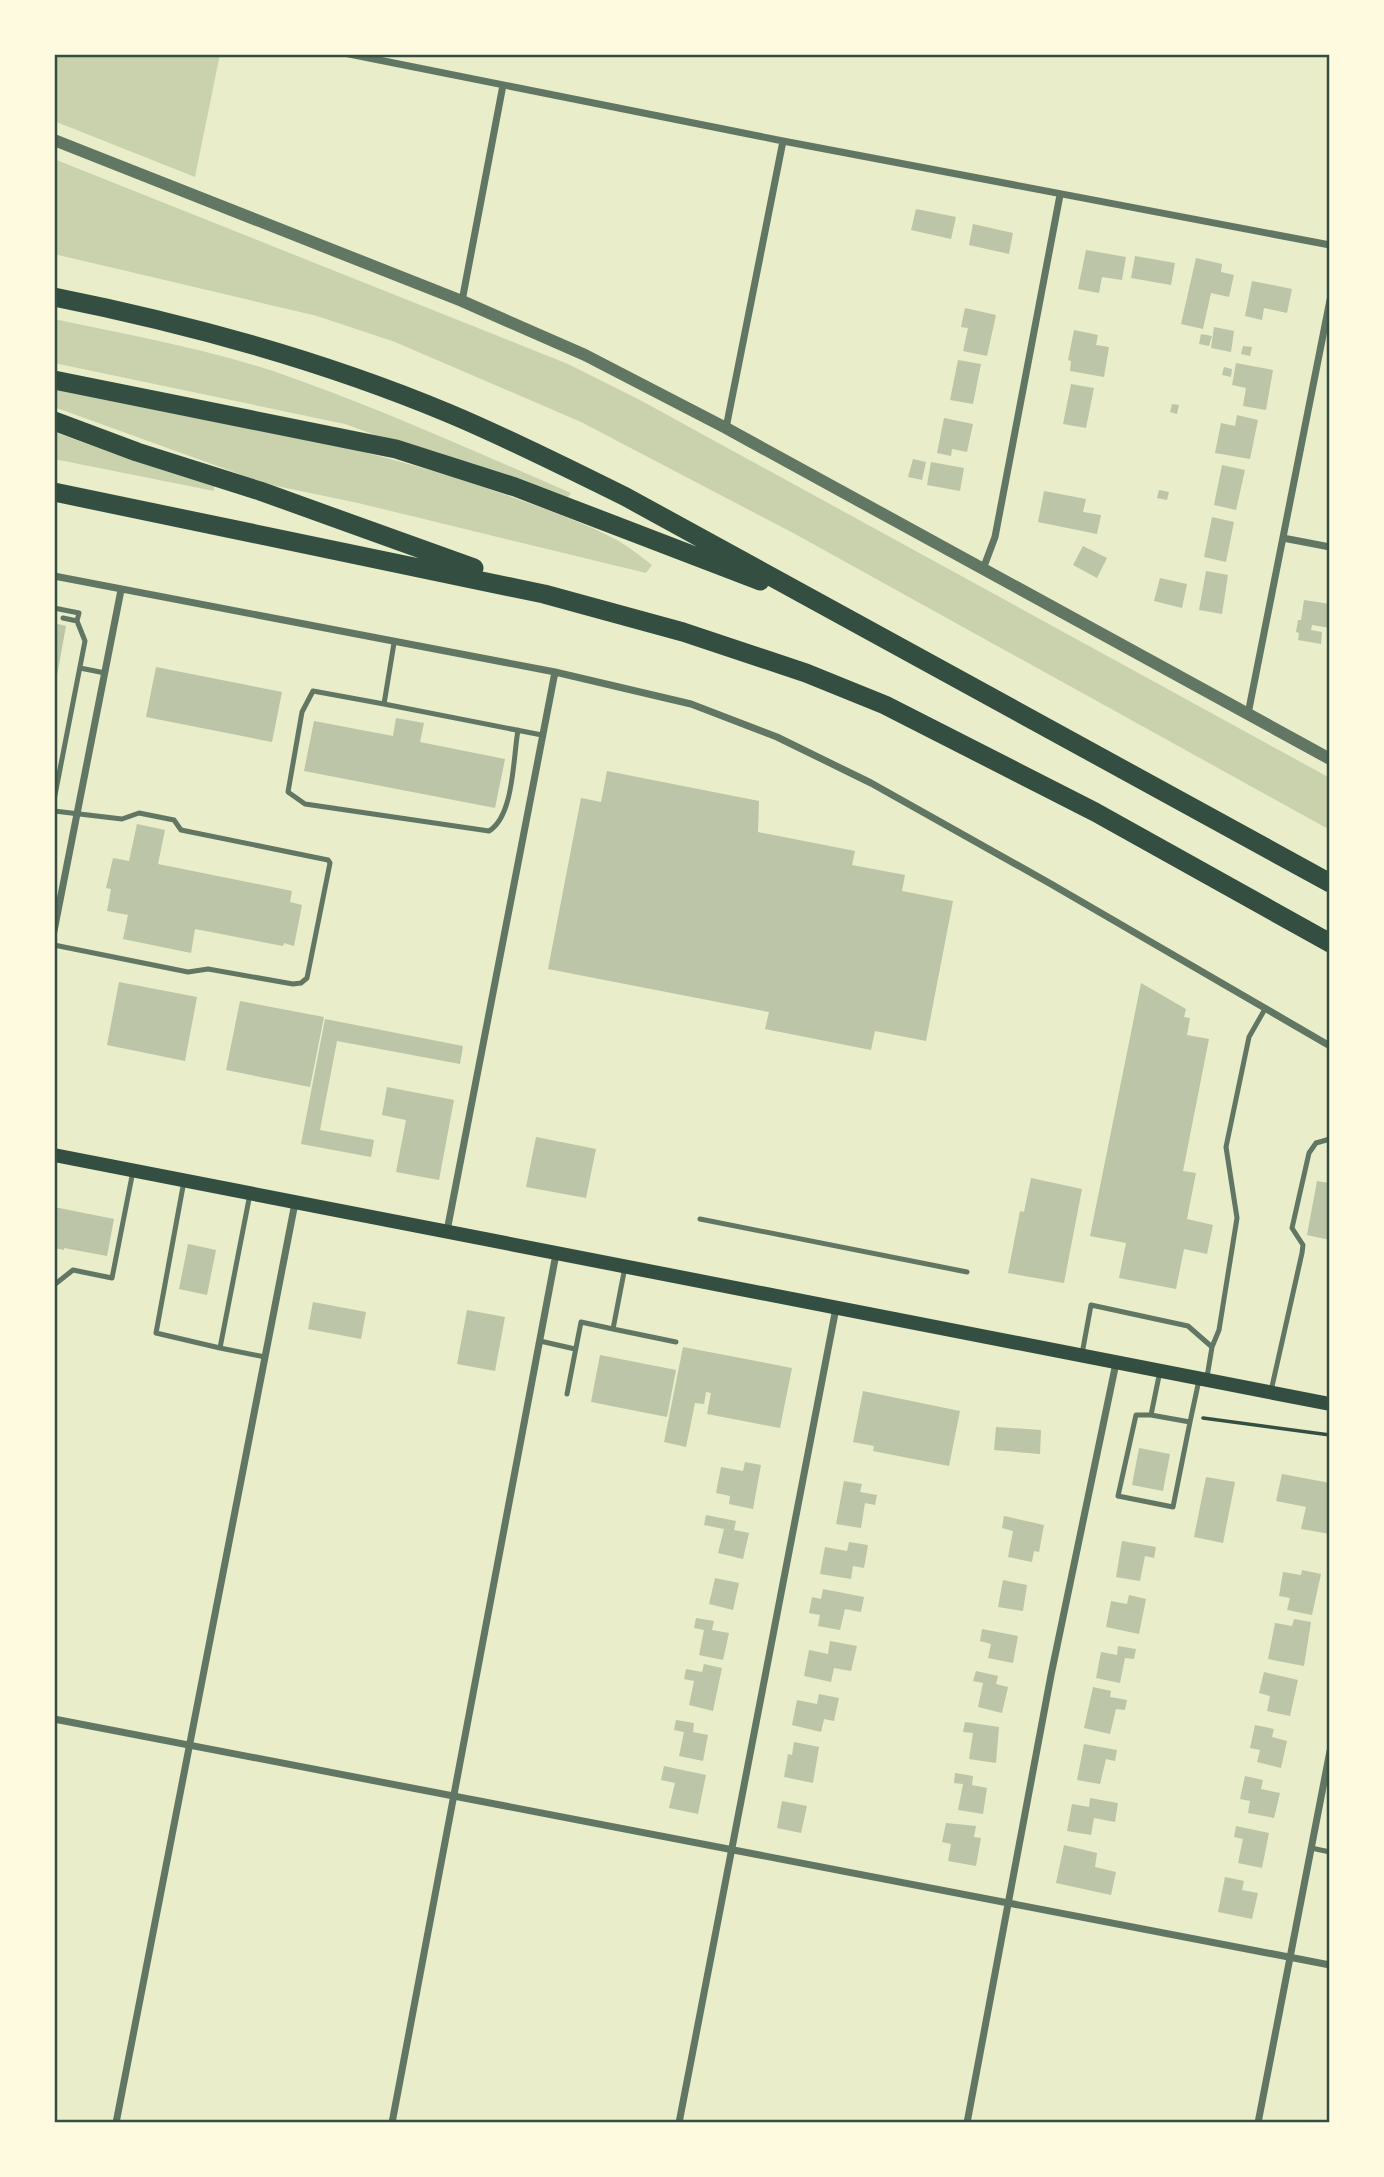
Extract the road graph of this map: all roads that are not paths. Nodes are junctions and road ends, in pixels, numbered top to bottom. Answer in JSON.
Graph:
{"nodes":[{"id":1,"x":349,"y":54,"type":"edge"},
{"id":2,"x":363,"y":56,"type":"edge"},
{"id":3,"x":503,"y":85,"type":"junction"},
{"id":4,"x":54,"y":141,"type":"edge"},
{"id":5,"x":783,"y":141,"type":"junction"},
{"id":6,"x":1060,"y":195,"type":"junction"},
{"id":7,"x":1330,"y":245,"type":"edge"},
{"id":8,"x":54,"y":297,"type":"edge"},
{"id":9,"x":1330,"y":300,"type":"edge"},
{"id":10,"x":462,"y":301,"type":"junction"},
{"id":11,"x":54,"y":380,"type":"edge"},
{"id":12,"x":54,"y":421,"type":"edge"},
{"id":13,"x":726,"y":428,"type":"junction"},
{"id":14,"x":54,"y":492,"type":"edge"},
{"id":15,"x":1283,"y":538,"type":"junction"},
{"id":16,"x":1330,"y":547,"type":"edge"},
{"id":17,"x":983,"y":569,"type":"junction"},
{"id":18,"x":54,"y":576,"type":"edge"},
{"id":19,"x":121,"y":590,"type":"junction"},
{"id":20,"x":544,"y":594,"type":"junction"},
{"id":21,"x":824,"y":604,"type":"junction"},
{"id":22,"x":54,"y":608,"type":"edge"},
{"id":23,"x":63,"y":618,"type":"dead end"},
{"id":24,"x":77,"y":621,"type":"junction"},
{"id":25,"x":394,"y":643,"type":"junction"},
{"id":26,"x":80,"y":668,"type":"junction"},
{"id":27,"x":555,"y":672,"type":"junction"},
{"id":28,"x":106,"y":673,"type":"junction"},
{"id":29,"x":384,"y":705,"type":"junction"},
{"id":30,"x":1248,"y":715,"type":"junction"},
{"id":31,"x":517,"y":730,"type":"junction"},
{"id":32,"x":542,"y":735,"type":"junction"},
{"id":33,"x":1330,"y":759,"type":"edge"},
{"id":34,"x":54,"y":800,"type":"edge"},
{"id":35,"x":54,"y":811,"type":"edge"},
{"id":36,"x":78,"y":815,"type":"junction"},
{"id":37,"x":1330,"y":883,"type":"edge"},
{"id":38,"x":54,"y":931,"type":"edge"},
{"id":39,"x":1330,"y":943,"type":"edge"},
{"id":40,"x":54,"y":945,"type":"edge"},
{"id":41,"x":1265,"y":1009,"type":"junction"},
{"id":42,"x":1330,"y":1046,"type":"edge"},
{"id":43,"x":1330,"y":1139,"type":"edge"},
{"id":44,"x":54,"y":1155,"type":"edge"},
{"id":45,"x":133,"y":1171,"type":"junction"},
{"id":46,"x":184,"y":1181,"type":"junction"},
{"id":47,"x":250,"y":1193,"type":"junction"},
{"id":48,"x":295,"y":1202,"type":"junction"},
{"id":49,"x":700,"y":1219,"type":"dead end"},
{"id":50,"x":447,"y":1232,"type":"junction"},
{"id":51,"x":556,"y":1253,"type":"junction"},
{"id":52,"x":625,"y":1267,"type":"junction"},
{"id":53,"x":967,"y":1272,"type":"dead end"},
{"id":54,"x":54,"y":1285,"type":"edge"},
{"id":55,"x":836,"y":1308,"type":"junction"},
{"id":56,"x":614,"y":1329,"type":"junction"},
{"id":57,"x":540,"y":1342,"type":"junction"},
{"id":58,"x":676,"y":1342,"type":"dead end"},
{"id":59,"x":1212,"y":1347,"type":"junction"},
{"id":60,"x":220,"y":1348,"type":"junction"},
{"id":61,"x":575,"y":1349,"type":"junction"},
{"id":62,"x":1082,"y":1356,"type":"junction"},
{"id":63,"x":265,"y":1357,"type":"junction"},
{"id":64,"x":1116,"y":1363,"type":"junction"},
{"id":65,"x":1160,"y":1371,"type":"junction"},
{"id":66,"x":1203,"y":1379,"type":"junction"},
{"id":67,"x":1271,"y":1392,"type":"junction"},
{"id":68,"x":566,"y":1394,"type":"dead end"},
{"id":69,"x":1330,"y":1404,"type":"edge"},
{"id":70,"x":1151,"y":1415,"type":"junction"},
{"id":71,"x":1191,"y":1419,"type":"junction"},
{"id":72,"x":54,"y":1719,"type":"edge"},
{"id":73,"x":190,"y":1745,"type":"junction"},
{"id":74,"x":1330,"y":1751,"type":"edge"},
{"id":75,"x":453,"y":1796,"type":"junction"},
{"id":76,"x":1311,"y":1849,"type":"junction"},
{"id":77,"x":732,"y":1850,"type":"junction"},
{"id":78,"x":1330,"y":1852,"type":"edge"},
{"id":79,"x":1010,"y":1902,"type":"junction"},
{"id":80,"x":1291,"y":1957,"type":"junction"},
{"id":81,"x":1330,"y":1965,"type":"edge"},
{"id":82,"x":116,"y":2123,"type":"edge"},
{"id":83,"x":392,"y":2123,"type":"edge"},
{"id":84,"x":678,"y":2123,"type":"edge"},
{"id":85,"x":967,"y":2123,"type":"edge"},
{"id":86,"x":1258,"y":2123,"type":"edge"}],
"edges":[{"from":1,"to":2,"type":"street"},
{"from":2,"to":3,"type":"street"},
{"from":3,"to":5,"type":"street"},
{"from":3,"to":10,"type":"street"},
{"from":4,"to":10,"type":"street"},
{"from":5,"to":6,"type":"street"},
{"from":5,"to":13,"type":"street"},
{"from":6,"to":7,"type":"street"},
{"from":6,"to":17,"type":"street"},
{"from":8,"to":21,"type":"highway"},
{"from":9,"to":15,"type":"street"},
{"from":10,"to":13,"type":"street"},
{"from":11,"to":21,"type":"highway"},
{"from":12,"to":20,"type":"highway"},
{"from":13,"to":17,"type":"street"},
{"from":14,"to":20,"type":"highway"},
{"from":15,"to":16,"type":"street"},
{"from":15,"to":30,"type":"street"},
{"from":17,"to":30,"type":"street"},
{"from":18,"to":19,"type":"street"},
{"from":19,"to":25,"type":"street"},
{"from":19,"to":28,"type":"street"},
{"from":20,"to":39,"type":"highway"},
{"from":21,"to":37,"type":"highway"},
{"from":22,"to":24,"type":"lane"},
{"from":23,"to":24,"type":"lane"},
{"from":24,"to":26,"type":"lane"},
{"from":25,"to":27,"type":"street"},
{"from":25,"to":29,"type":"lane"},
{"from":26,"to":28,"type":"lane"},
{"from":26,"to":34,"type":"lane"},
{"from":27,"to":32,"type":"street"},
{"from":27,"to":41,"type":"street"},
{"from":28,"to":36,"type":"street"},
{"from":29,"to":31,"type":"lane"},
{"from":29,"to":31,"type":"lane"},
{"from":30,"to":33,"type":"street"},
{"from":31,"to":32,"type":"lane"},
{"from":32,"to":50,"type":"street"},
{"from":35,"to":36,"type":"lane"},
{"from":36,"to":38,"type":"street"},
{"from":36,"to":40,"type":"lane"},
{"from":41,"to":42,"type":"street"},
{"from":41,"to":59,"type":"lane"},
{"from":43,"to":67,"type":"lane"},
{"from":44,"to":45,"type":"main road"},
{"from":45,"to":46,"type":"main road"},
{"from":45,"to":54,"type":"lane"},
{"from":46,"to":47,"type":"main road"},
{"from":46,"to":60,"type":"lane"},
{"from":47,"to":48,"type":"main road"},
{"from":47,"to":60,"type":"lane"},
{"from":48,"to":50,"type":"main road"},
{"from":48,"to":63,"type":"street"},
{"from":49,"to":53,"type":"lane"},
{"from":50,"to":51,"type":"main road"},
{"from":51,"to":52,"type":"main road"},
{"from":51,"to":57,"type":"street"},
{"from":52,"to":55,"type":"main road"},
{"from":52,"to":56,"type":"lane"},
{"from":55,"to":62,"type":"main road"},
{"from":55,"to":77,"type":"street"},
{"from":56,"to":58,"type":"lane"},
{"from":56,"to":61,"type":"lane"},
{"from":57,"to":61,"type":"lane"},
{"from":57,"to":75,"type":"street"},
{"from":59,"to":62,"type":"lane"},
{"from":59,"to":66,"type":"lane"},
{"from":60,"to":63,"type":"lane"},
{"from":61,"to":68,"type":"lane"},
{"from":62,"to":64,"type":"main road"},
{"from":63,"to":73,"type":"street"},
{"from":64,"to":65,"type":"main road"},
{"from":64,"to":79,"type":"street"},
{"from":65,"to":66,"type":"main road"},
{"from":65,"to":70,"type":"lane"},
{"from":66,"to":67,"type":"main road"},
{"from":66,"to":71,"type":"lane"},
{"from":67,"to":69,"type":"main road"},
{"from":70,"to":71,"type":"lane"},
{"from":70,"to":71,"type":"lane"},
{"from":72,"to":73,"type":"street"},
{"from":73,"to":75,"type":"street"},
{"from":73,"to":82,"type":"street"},
{"from":74,"to":76,"type":"street"},
{"from":75,"to":77,"type":"street"},
{"from":75,"to":83,"type":"street"},
{"from":76,"to":78,"type":"lane"},
{"from":76,"to":80,"type":"street"},
{"from":77,"to":79,"type":"street"},
{"from":77,"to":84,"type":"street"},
{"from":79,"to":80,"type":"street"},
{"from":79,"to":85,"type":"street"},
{"from":80,"to":81,"type":"street"},
{"from":80,"to":86,"type":"street"}]}
